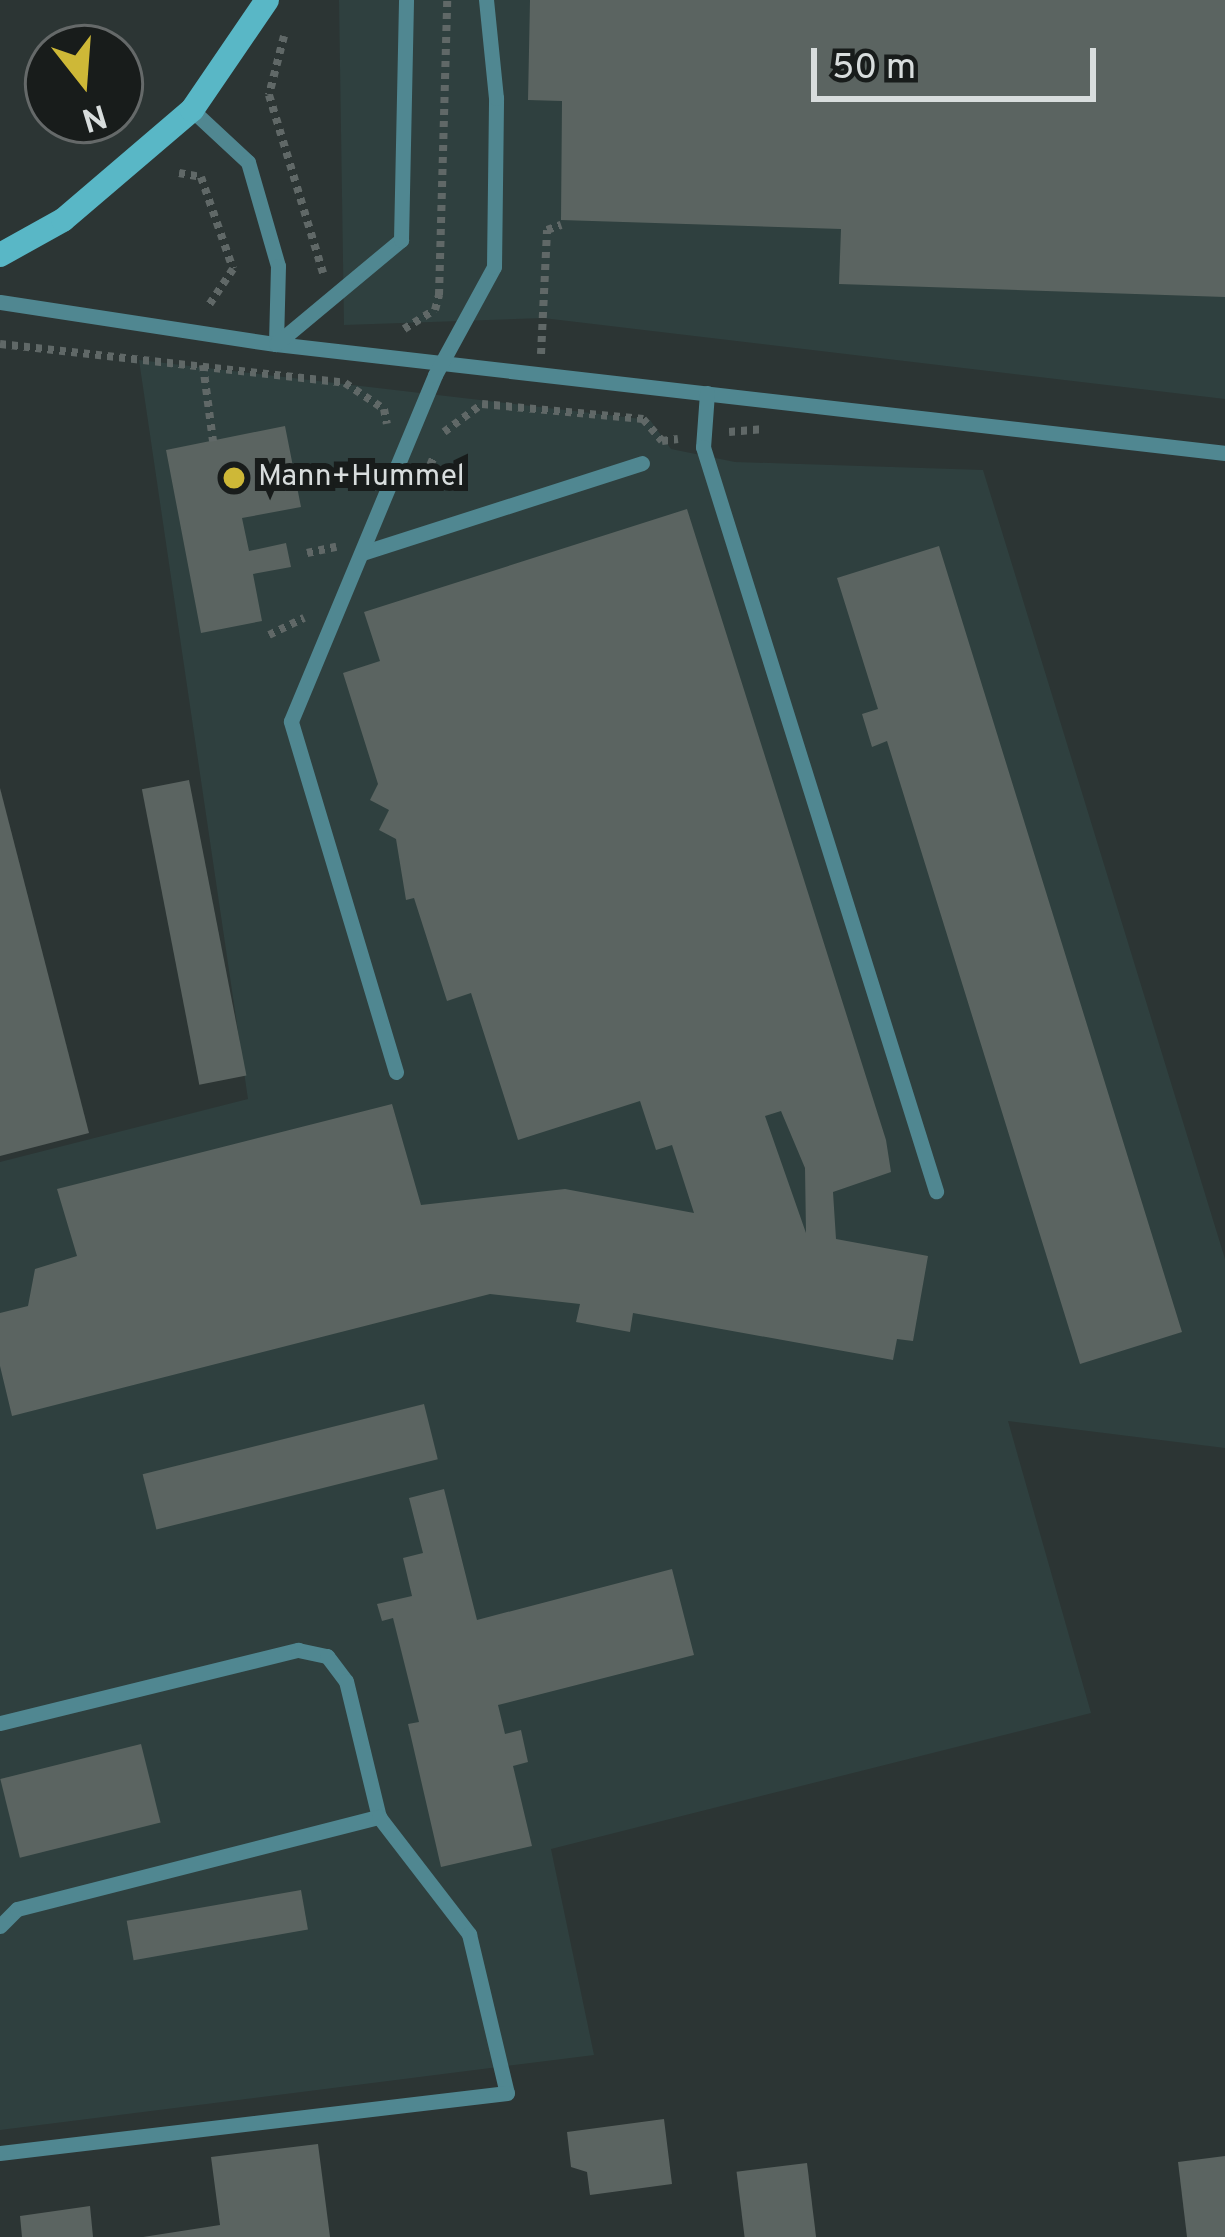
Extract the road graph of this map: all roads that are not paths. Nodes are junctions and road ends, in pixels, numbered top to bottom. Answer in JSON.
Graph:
{"nodes":[{"id":1,"x":267,"y":0,"type":"edge"},
{"id":2,"x":406,"y":0,"type":"edge"},
{"id":3,"x":486,"y":0,"type":"edge"},
{"id":4,"x":192,"y":110,"type":"junction"},
{"id":5,"x":0,"y":255,"type":"edge"},
{"id":6,"x":0,"y":302,"type":"edge"},
{"id":7,"x":276,"y":344,"type":"junction"},
{"id":8,"x":443,"y":363,"type":"junction"},
{"id":9,"x":707,"y":393,"type":"junction"},
{"id":10,"x":1225,"y":453,"type":"edge"},
{"id":11,"x":642,"y":464,"type":"dead end"},
{"id":12,"x":362,"y":553,"type":"junction"},
{"id":13,"x":397,"y":1072,"type":"dead end"},
{"id":14,"x":936,"y":1191,"type":"dead end"},
{"id":15,"x":0,"y":1723,"type":"edge"},
{"id":16,"x":379,"y":1817,"type":"junction"},
{"id":17,"x":0,"y":1926,"type":"edge"},
{"id":18,"x":0,"y":2152,"type":"edge"}],
"edges":[{"from":1,"to":4,"type":"street"},
{"from":2,"to":7,"type":"lane"},
{"from":3,"to":8,"type":"lane"},
{"from":4,"to":5,"type":"street"},
{"from":4,"to":7,"type":"lane"},
{"from":6,"to":7,"type":"lane"},
{"from":7,"to":8,"type":"lane"},
{"from":8,"to":9,"type":"lane"},
{"from":8,"to":12,"type":"lane"},
{"from":9,"to":10,"type":"lane"},
{"from":9,"to":14,"type":"lane"},
{"from":11,"to":12,"type":"lane"},
{"from":12,"to":13,"type":"lane"},
{"from":15,"to":16,"type":"lane"},
{"from":16,"to":17,"type":"lane"},
{"from":16,"to":18,"type":"lane"}]}
